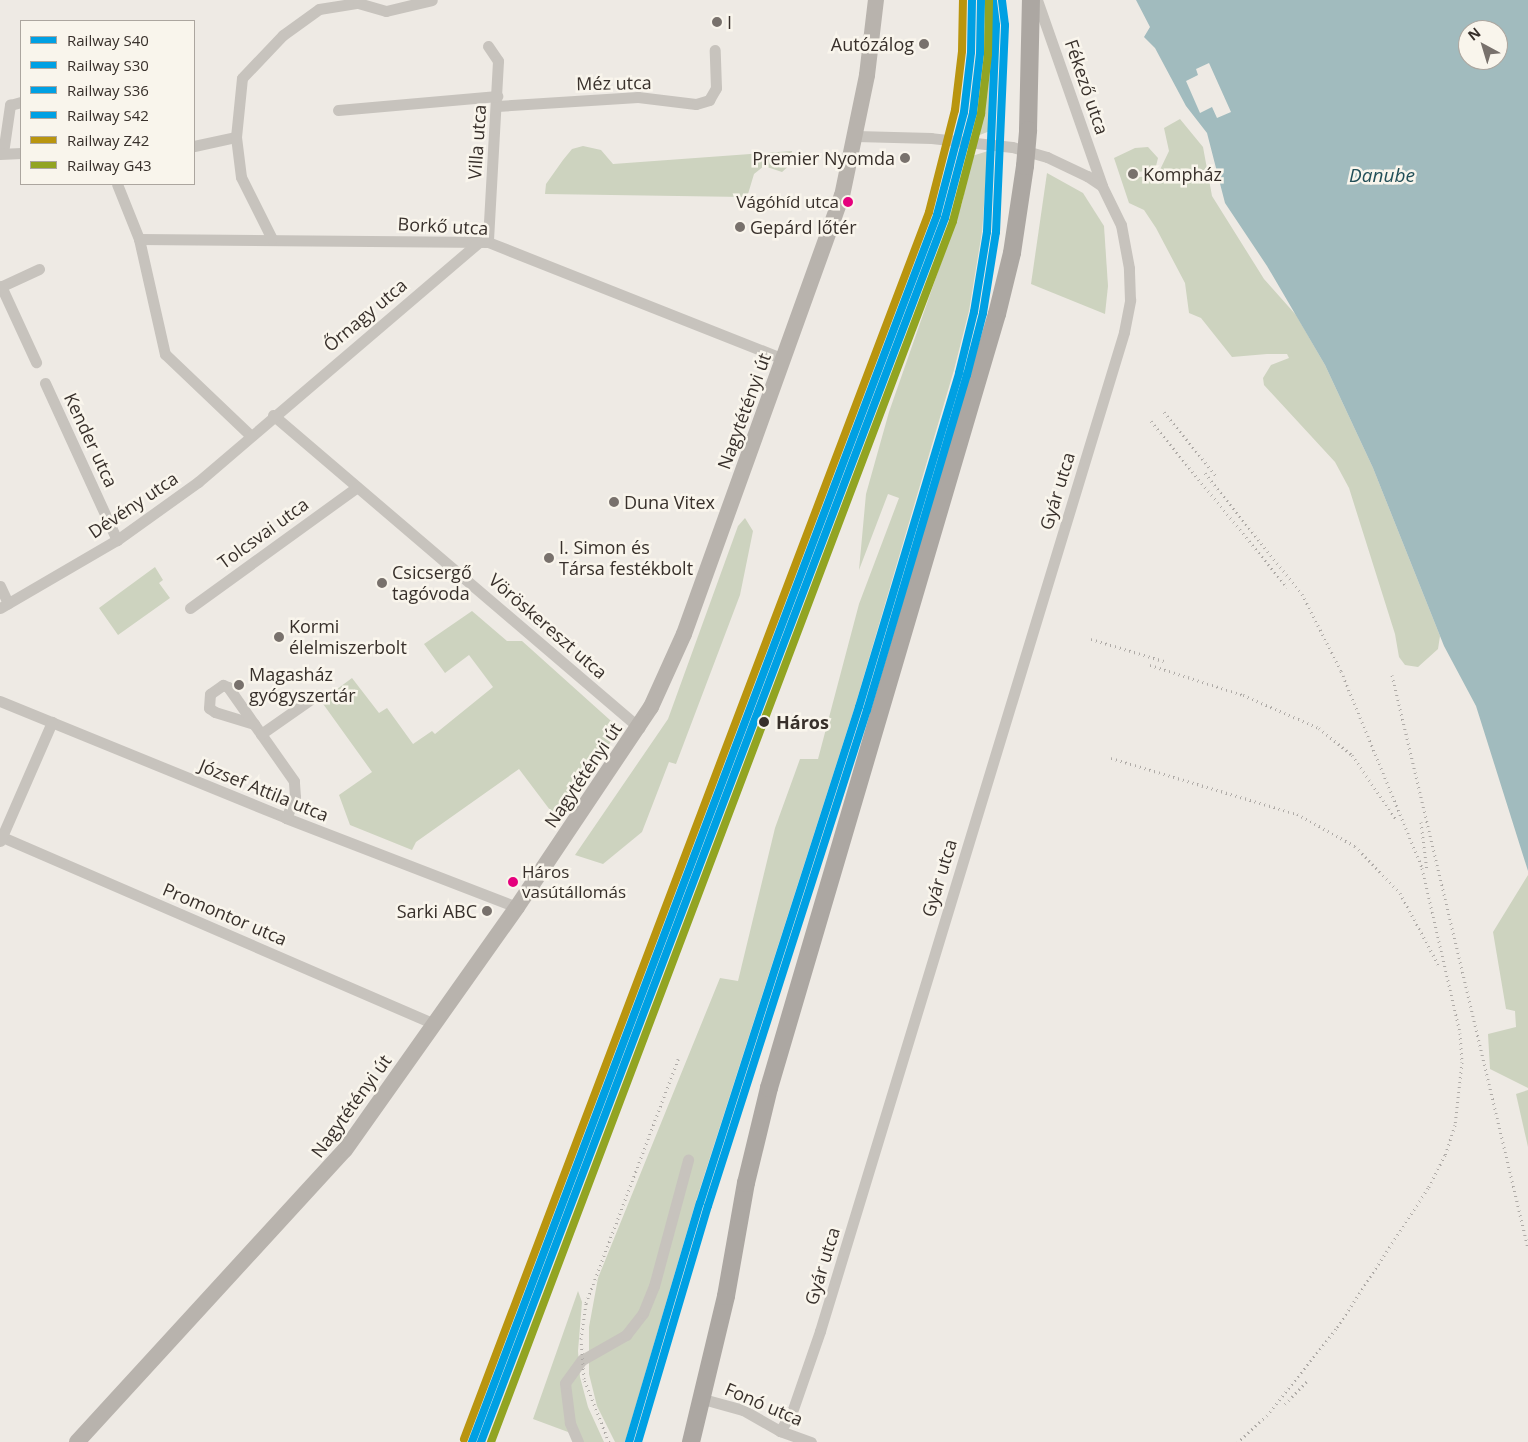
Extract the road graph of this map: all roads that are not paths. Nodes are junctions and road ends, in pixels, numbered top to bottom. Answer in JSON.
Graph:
{"nodes":[{"id":1,"x":432,"y":0,"type":"edge"},
{"id":2,"x":876,"y":0,"type":"edge"},
{"id":3,"x":1031,"y":0,"type":"edge"},
{"id":4,"x":1037,"y":0,"type":"edge"},
{"id":5,"x":488,"y":46,"type":"dead end"},
{"id":6,"x":715,"y":50,"type":"dead end"},
{"id":7,"x":497,"y":101,"type":"junction"},
{"id":8,"x":20,"y":102,"type":"edge"},
{"id":9,"x":338,"y":110,"type":"dead end"},
{"id":10,"x":856,"y":136,"type":"junction"},
{"id":11,"x":236,"y":138,"type":"junction"},
{"id":12,"x":195,"y":146,"type":"edge"},
{"id":13,"x":2,"y":153,"type":"edge"},
{"id":14,"x":20,"y":153,"type":"edge"},
{"id":15,"x":117,"y":185,"type":"edge"},
{"id":16,"x":1102,"y":186,"type":"junction"},
{"id":17,"x":139,"y":239,"type":"junction"},
{"id":18,"x":272,"y":239,"type":"junction"},
{"id":19,"x":484,"y":242,"type":"junction"},
{"id":20,"x":39,"y":269,"type":"dead end"},
{"id":21,"x":1,"y":286,"type":"edge"},
{"id":22,"x":784,"y":359,"type":"junction"},
{"id":23,"x":36,"y":362,"type":"dead end"},
{"id":24,"x":46,"y":383,"type":"dead end"},
{"id":25,"x":273,"y":415,"type":"junction"},
{"id":26,"x":250,"y":435,"type":"junction"},
{"id":27,"x":357,"y":487,"type":"junction"},
{"id":28,"x":117,"y":540,"type":"junction"},
{"id":29,"x":0,"y":586,"type":"edge"},
{"id":30,"x":4,"y":606,"type":"edge"},
{"id":31,"x":190,"y":608,"type":"dead end"},
{"id":32,"x":317,"y":694,"type":"dead end"},
{"id":33,"x":0,"y":701,"type":"edge"},
{"id":34,"x":52,"y":722,"type":"junction"},
{"id":35,"x":639,"y":728,"type":"junction"},
{"id":36,"x":286,"y":818,"type":"junction"},
{"id":37,"x":1,"y":838,"type":"edge"},
{"id":38,"x":517,"y":907,"type":"junction"},
{"id":39,"x":435,"y":1024,"type":"junction"},
{"id":40,"x":688,"y":1160,"type":"dead end"},
{"id":41,"x":703,"y":1399,"type":"junction"},
{"id":42,"x":780,"y":1431,"type":"junction"},
{"id":43,"x":77,"y":1442,"type":"edge"},
{"id":44,"x":578,"y":1442,"type":"edge"},
{"id":45,"x":690,"y":1442,"type":"edge"},
{"id":46,"x":811,"y":1442,"type":"edge"}],
"edges":[{"from":1,"to":11,"type":"street"},
{"from":2,"to":10,"type":"main road","name":"Nagytétényi út"},
{"from":3,"to":41,"type":"main road","bridge":true},
{"from":4,"to":16,"type":"street","name":"Fékező utca"},
{"from":5,"to":7,"type":"street","name":"Villa utca"},
{"from":6,"to":7,"type":"street","name":"Méz utca"},
{"from":7,"to":9,"type":"street","name":"Méz utca"},
{"from":7,"to":19,"type":"street","name":"Villa utca"},
{"from":8,"to":13,"type":"street"},
{"from":10,"to":16,"type":"street"},
{"from":10,"to":22,"type":"main road","name":"Nagytétényi út"},
{"from":11,"to":12,"type":"street"},
{"from":11,"to":18,"type":"street"},
{"from":13,"to":14,"type":"street"},
{"from":15,"to":17,"type":"street"},
{"from":16,"to":42,"type":"street","name":"Gyár utca"},
{"from":17,"to":18,"type":"street","name":"Borkő utca"},
{"from":17,"to":26,"type":"street"},
{"from":18,"to":19,"type":"street","name":"Borkő utca"},
{"from":19,"to":22,"type":"street","name":"Borkő utca"},
{"from":19,"to":25,"type":"street","name":"Őrnagy utca"},
{"from":20,"to":21,"type":"street"},
{"from":21,"to":23,"type":"street"},
{"from":22,"to":35,"type":"main road","name":"Nagytétényi út"},
{"from":24,"to":28,"type":"street","name":"Kender utca"},
{"from":25,"to":26,"type":"street","name":"Dévény utca"},
{"from":25,"to":27,"type":"street","name":"Vöröskereszt utca"},
{"from":26,"to":28,"type":"street","name":"Dévény utca"},
{"from":27,"to":31,"type":"street","name":"Tolcsvai utca"},
{"from":27,"to":35,"type":"street","name":"Vöröskereszt utca"},
{"from":28,"to":30,"type":"street","name":"Dévény utca"},
{"from":29,"to":30,"type":"street"},
{"from":32,"to":36,"type":"street"},
{"from":33,"to":34,"type":"street","name":"József Attila utca"},
{"from":34,"to":36,"type":"street","name":"József Attila utca"},
{"from":34,"to":37,"type":"street"},
{"from":35,"to":38,"type":"main road","name":"Nagytétényi út"},
{"from":36,"to":38,"type":"street","name":"József Attila utca"},
{"from":37,"to":39,"type":"street","name":"Promontor utca"},
{"from":38,"to":39,"type":"main road","name":"Nagytétényi út"},
{"from":39,"to":43,"type":"main road","name":"Nagytétényi út"},
{"from":40,"to":44,"type":"street"},
{"from":41,"to":42,"type":"street","name":"Fonó utca"},
{"from":41,"to":45,"type":"main road"},
{"from":42,"to":46,"type":"street","name":"Fonó utca"}]}
